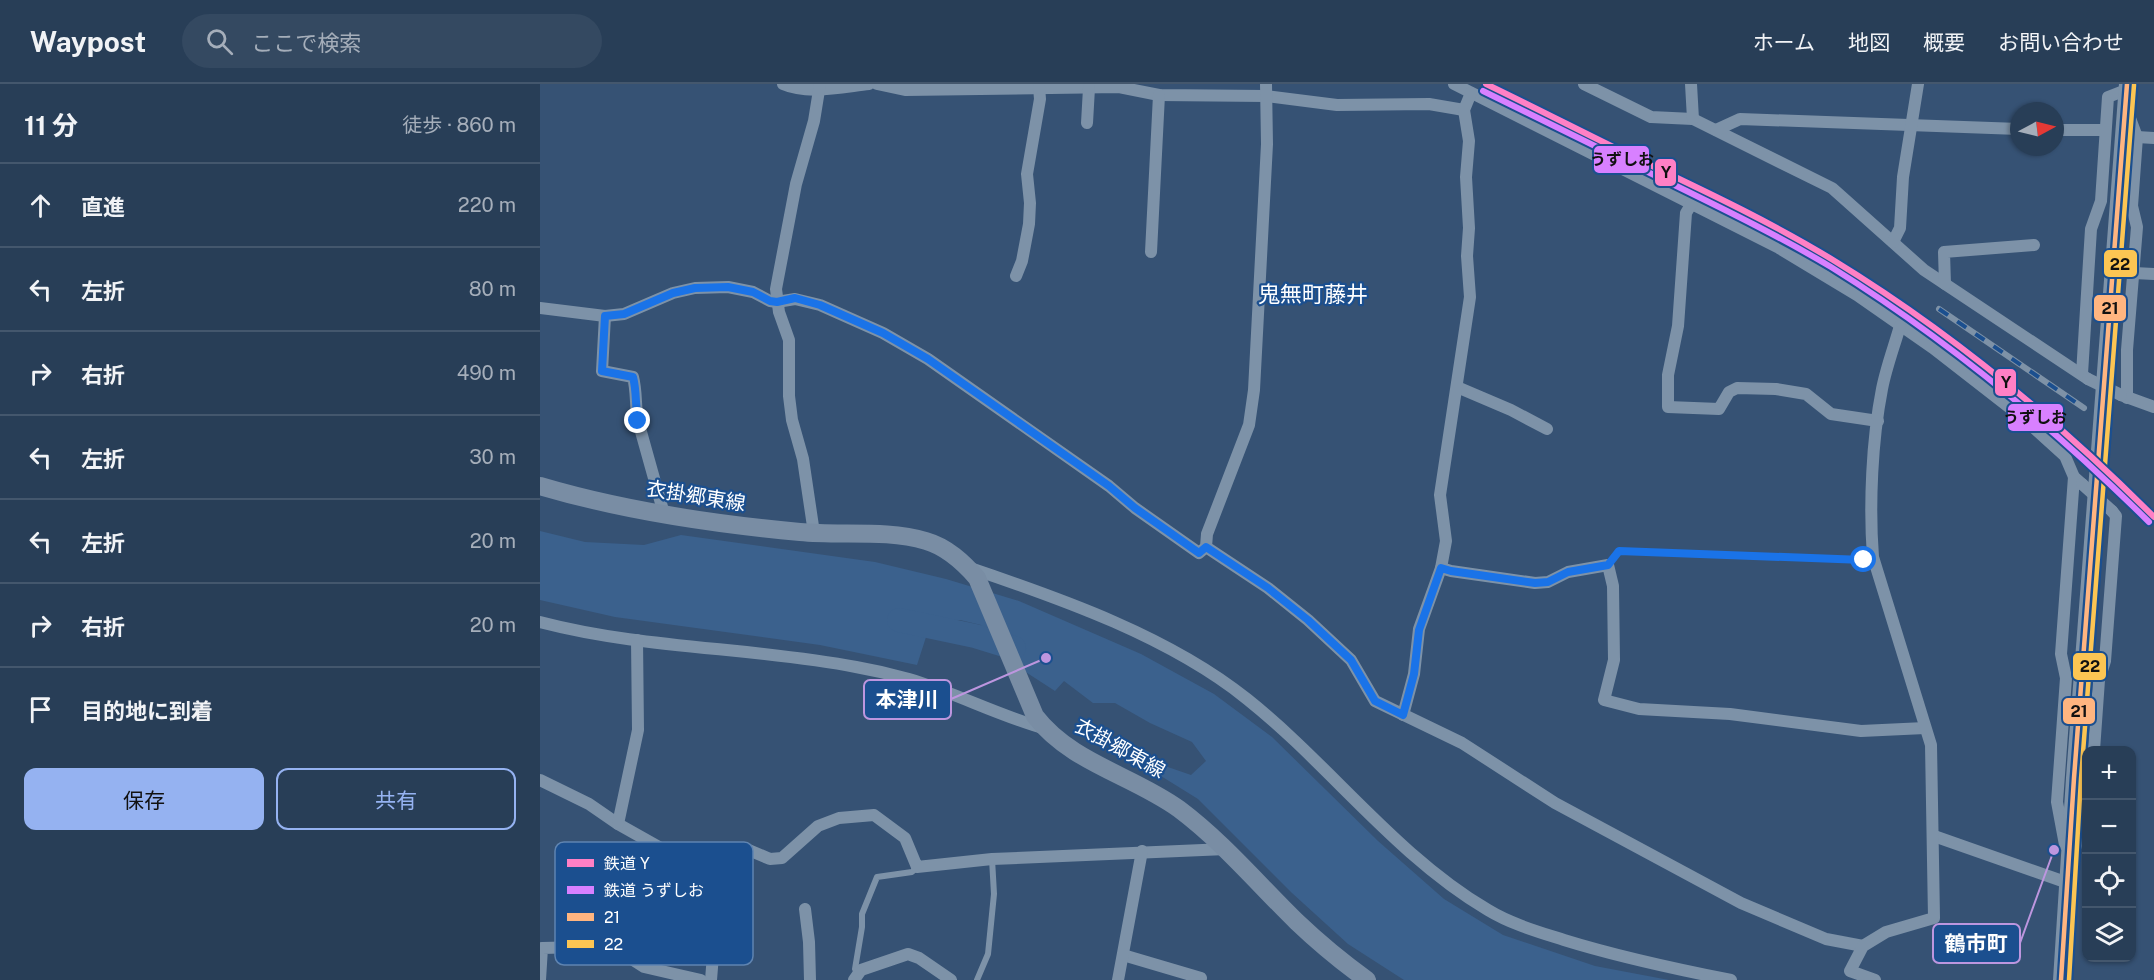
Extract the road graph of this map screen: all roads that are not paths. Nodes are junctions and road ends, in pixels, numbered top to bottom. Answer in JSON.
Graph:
{"nodes":[{"id":1,"x":783,"y":84,"type":"edge"},
{"id":2,"x":869,"y":84,"type":"edge"},
{"id":3,"x":877,"y":84,"type":"edge"},
{"id":4,"x":1454,"y":84,"type":"edge"},
{"id":5,"x":1584,"y":84,"type":"edge"},
{"id":6,"x":1691,"y":84,"type":"edge"},
{"id":7,"x":1918,"y":84,"type":"edge"},
{"id":8,"x":820,"y":86,"type":"edge"},
{"id":9,"x":1044,"y":86,"type":"edge"},
{"id":10,"x":1089,"y":88,"type":"junction"},
{"id":11,"x":1266,"y":90,"type":"edge"},
{"id":12,"x":2126,"y":92,"type":"edge"},
{"id":13,"x":1471,"y":93,"type":"junction"},
{"id":14,"x":1159,"y":95,"type":"junction"},
{"id":15,"x":1464,"y":110,"type":"junction"},
{"id":16,"x":1693,"y":119,"type":"junction"},
{"id":17,"x":1088,"y":123,"type":"dead end"},
{"id":18,"x":1911,"y":125,"type":"junction"},
{"id":19,"x":2010,"y":129,"type":"edge"},
{"id":20,"x":1716,"y":130,"type":"junction"},
{"id":21,"x":2064,"y":130,"type":"edge"},
{"id":22,"x":2104,"y":130,"type":"junction"},
{"id":23,"x":2137,"y":137,"type":"junction"},
{"id":24,"x":2154,"y":138,"type":"edge"},
{"id":25,"x":1692,"y":203,"type":"junction"},
{"id":26,"x":1893,"y":242,"type":"junction"},
{"id":27,"x":2034,"y":245,"type":"dead end"},
{"id":28,"x":1151,"y":252,"type":"dead end"},
{"id":29,"x":2134,"y":273,"type":"junction"},
{"id":30,"x":2154,"y":274,"type":"edge"},
{"id":31,"x":1016,"y":276,"type":"dead end"},
{"id":32,"x":1945,"y":284,"type":"junction"},
{"id":33,"x":777,"y":302,"type":"junction"},
{"id":34,"x":540,"y":308,"type":"edge"},
{"id":35,"x":605,"y":316,"type":"junction"},
{"id":36,"x":1900,"y":326,"type":"junction"},
{"id":37,"x":2085,"y":377,"type":"junction"},
{"id":38,"x":1457,"y":387,"type":"junction"},
{"id":39,"x":2124,"y":397,"type":"junction"},
{"id":40,"x":2154,"y":407,"type":"edge"},
{"id":41,"x":1878,"y":422,"type":"junction"},
{"id":42,"x":1547,"y":429,"type":"dead end"},
{"id":43,"x":2078,"y":481,"type":"junction"},
{"id":44,"x":540,"y":486,"type":"edge"},
{"id":45,"x":664,"y":513,"type":"junction"},
{"id":46,"x":814,"y":533,"type":"junction"},
{"id":47,"x":1206,"y":547,"type":"junction"},
{"id":48,"x":1441,"y":568,"type":"junction"},
{"id":49,"x":973,"y":573,"type":"junction"},
{"id":50,"x":540,"y":622,"type":"edge"},
{"id":51,"x":637,"y":640,"type":"junction"},
{"id":52,"x":1403,"y":715,"type":"junction"},
{"id":53,"x":1040,"y":723,"type":"junction"},
{"id":54,"x":1925,"y":728,"type":"junction"},
{"id":55,"x":2094,"y":746,"type":"edge"},
{"id":56,"x":540,"y":780,"type":"edge"},
{"id":57,"x":618,"y":824,"type":"junction"},
{"id":58,"x":2082,"y":825,"type":"edge"},
{"id":59,"x":1934,"y":836,"type":"junction"},
{"id":60,"x":650,"y":842,"type":"edge"},
{"id":61,"x":1226,"y":849,"type":"junction"},
{"id":62,"x":1142,"y":851,"type":"junction"},
{"id":63,"x":753,"y":852,"type":"edge"},
{"id":64,"x":992,"y":860,"type":"junction"},
{"id":65,"x":916,"y":867,"type":"junction"},
{"id":66,"x":2069,"y":875,"type":"junction"},
{"id":67,"x":805,"y":909,"type":"dead end"},
{"id":68,"x":1863,"y":946,"type":"junction"},
{"id":69,"x":541,"y":948,"type":"edge"},
{"id":70,"x":1123,"y":955,"type":"junction"},
{"id":71,"x":641,"y":965,"type":"edge"},
{"id":72,"x":712,"y":965,"type":"edge"},
{"id":73,"x":855,"y":976,"type":"edge"},
{"id":74,"x":1181,"y":976,"type":"edge"},
{"id":75,"x":1201,"y":978,"type":"dead end"},
{"id":76,"x":694,"y":979,"type":"edge"},
{"id":77,"x":540,"y":980,"type":"edge"},
{"id":78,"x":711,"y":980,"type":"edge"},
{"id":79,"x":810,"y":980,"type":"edge"},
{"id":80,"x":951,"y":980,"type":"edge"},
{"id":81,"x":977,"y":980,"type":"edge"},
{"id":82,"x":1118,"y":980,"type":"edge"},
{"id":83,"x":1367,"y":980,"type":"edge"},
{"id":84,"x":1731,"y":980,"type":"edge"},
{"id":85,"x":1875,"y":980,"type":"edge"},
{"id":86,"x":2061,"y":980,"type":"edge"}],
"edges":[{"from":1,"to":8,"type":"street"},
{"from":2,"to":8,"type":"street"},
{"from":3,"to":9,"type":"street"},
{"from":4,"to":13,"type":"street"},
{"from":5,"to":16,"type":"street"},
{"from":6,"to":16,"type":"street"},
{"from":7,"to":18,"type":"street"},
{"from":8,"to":33,"type":"street"},
{"from":9,"to":10,"type":"street"},
{"from":9,"to":31,"type":"street"},
{"from":10,"to":14,"type":"street"},
{"from":10,"to":17,"type":"street"},
{"from":11,"to":14,"type":"street"},
{"from":11,"to":15,"type":"street"},
{"from":11,"to":47,"type":"street"},
{"from":12,"to":22,"type":"street"},
{"from":12,"to":23,"type":"street"},
{"from":12,"to":66,"type":"street"},
{"from":13,"to":15,"type":"street"},
{"from":13,"to":25,"type":"street"},
{"from":14,"to":28,"type":"street"},
{"from":15,"to":38,"type":"street"},
{"from":16,"to":20,"type":"street"},
{"from":18,"to":19,"type":"street"},
{"from":18,"to":20,"type":"street"},
{"from":18,"to":26,"type":"street"},
{"from":20,"to":26,"type":"street"},
{"from":21,"to":22,"type":"street"},
{"from":22,"to":37,"type":"street"},
{"from":23,"to":24,"type":"street"},
{"from":23,"to":29,"type":"street"},
{"from":25,"to":36,"type":"street"},
{"from":25,"to":41,"type":"street"},
{"from":26,"to":32,"type":"street"},
{"from":27,"to":32,"type":"street"},
{"from":29,"to":30,"type":"street"},
{"from":29,"to":39,"type":"street"},
{"from":32,"to":37,"type":"street"},
{"from":33,"to":35,"type":"street"},
{"from":33,"to":46,"type":"street"},
{"from":33,"to":47,"type":"street"},
{"from":34,"to":35,"type":"street"},
{"from":35,"to":45,"type":"street"},
{"from":36,"to":41,"type":"street"},
{"from":36,"to":43,"type":"street"},
{"from":37,"to":39,"type":"street","bridge":true},
{"from":38,"to":42,"type":"street"},
{"from":38,"to":48,"type":"street"},
{"from":39,"to":40,"type":"street"},
{"from":41,"to":54,"type":"street"},
{"from":43,"to":55,"type":"street","bridge":true},
{"from":43,"to":66,"type":"street"},
{"from":44,"to":45,"type":"main road","name":"衣掛郷東線"},
{"from":45,"to":46,"type":"main road","name":"衣掛郷東線"},
{"from":46,"to":49,"type":"main road","name":"衣掛郷東線"},
{"from":47,"to":52,"type":"street"},
{"from":48,"to":52,"type":"street"},
{"from":48,"to":54,"type":"street"},
{"from":49,"to":53,"type":"main road","name":"衣掛郷東線"},
{"from":49,"to":84,"type":"street"},
{"from":50,"to":51,"type":"street"},
{"from":51,"to":53,"type":"street"},
{"from":51,"to":57,"type":"street"},
{"from":52,"to":68,"type":"street"},
{"from":53,"to":61,"type":"main road","name":"衣掛郷東線"},
{"from":54,"to":59,"type":"street"},
{"from":56,"to":57,"type":"street"},
{"from":57,"to":60,"type":"street"},
{"from":58,"to":66,"type":"street"},
{"from":59,"to":66,"type":"street"},
{"from":59,"to":68,"type":"street"},
{"from":61,"to":62,"type":"street"},
{"from":61,"to":83,"type":"main road","name":"衣掛郷東線"},
{"from":62,"to":64,"type":"street"},
{"from":62,"to":70,"type":"street"},
{"from":63,"to":65,"type":"street"},
{"from":64,"to":65,"type":"street"},
{"from":64,"to":81,"type":"lane"},
{"from":65,"to":73,"type":"lane"},
{"from":66,"to":86,"type":"street"},
{"from":67,"to":79,"type":"street"},
{"from":68,"to":85,"type":"street"},
{"from":69,"to":77,"type":"street"},
{"from":70,"to":74,"type":"street"},
{"from":70,"to":82,"type":"street"},
{"from":71,"to":76,"type":"street"},
{"from":72,"to":78,"type":"street"},
{"from":73,"to":80,"type":"street"},
{"from":74,"to":75,"type":"street"}]}
